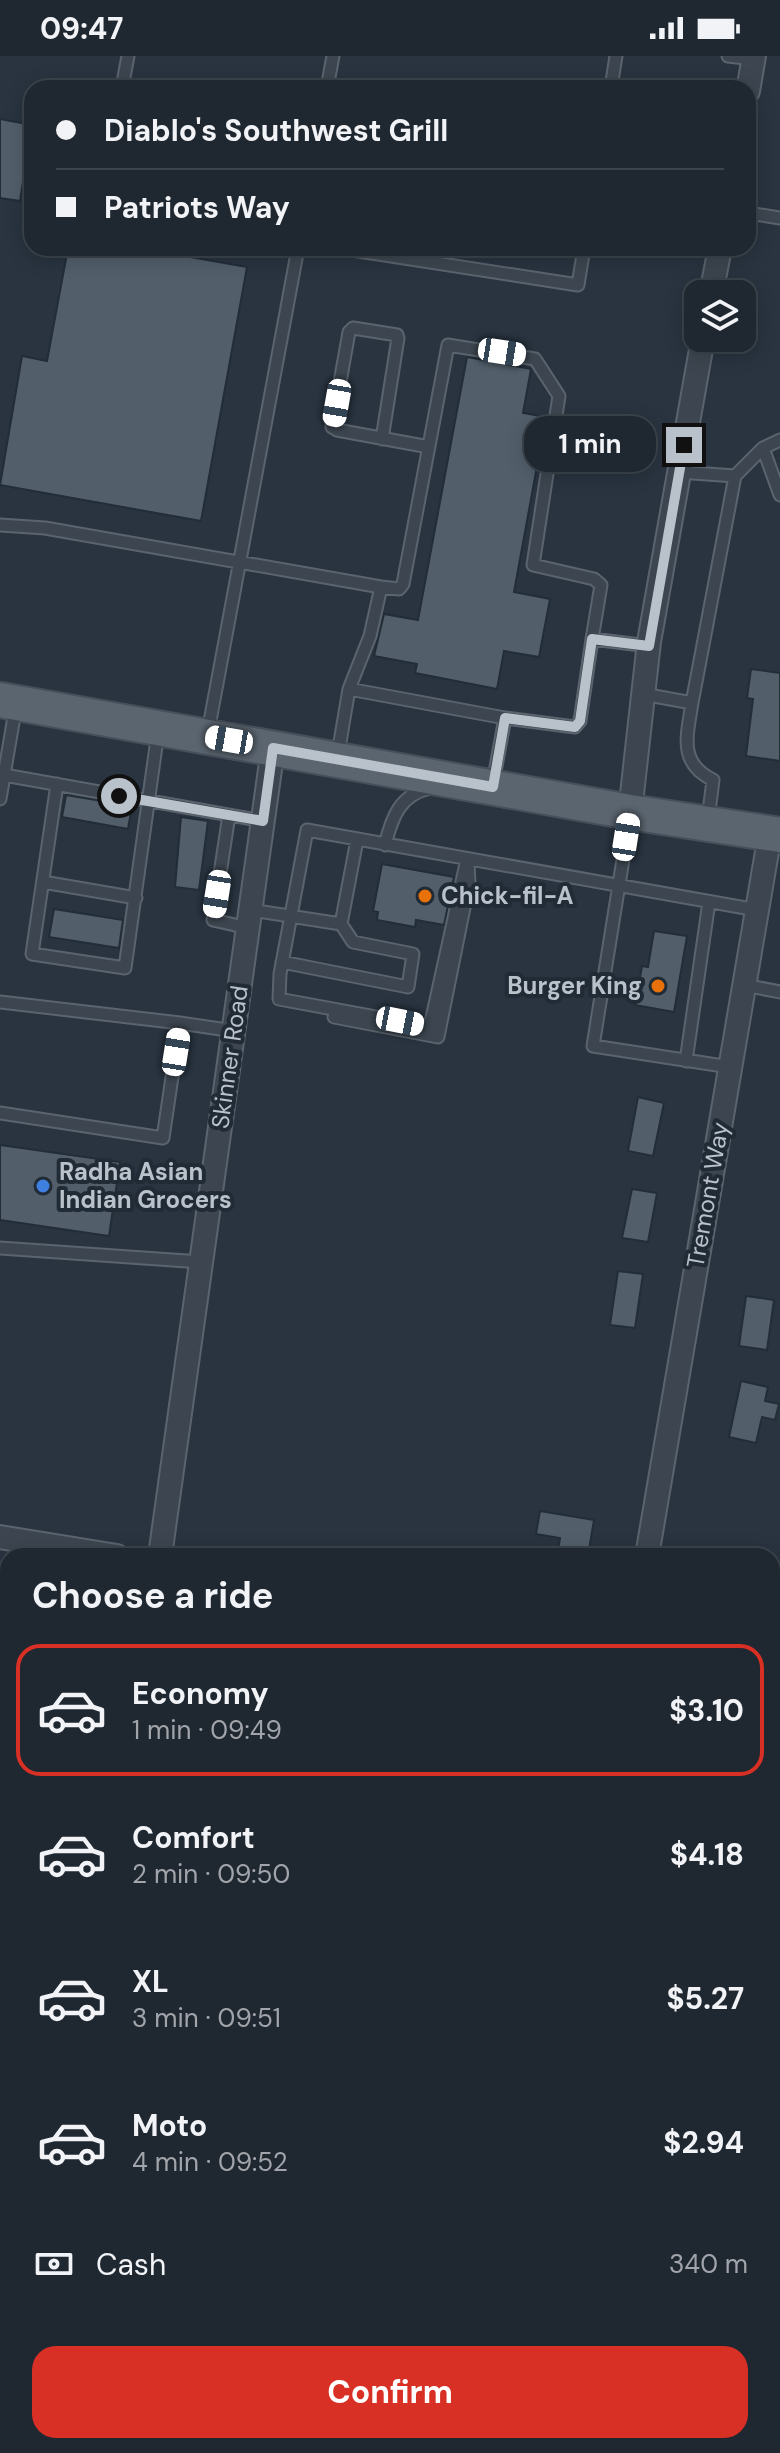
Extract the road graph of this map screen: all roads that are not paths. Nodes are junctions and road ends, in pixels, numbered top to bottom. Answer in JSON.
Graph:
{"nodes":[{"id":1,"x":128,"y":56,"type":"edge"},
{"id":2,"x":333,"y":56,"type":"edge"},
{"id":3,"x":616,"y":56,"type":"edge"},
{"id":4,"x":728,"y":56,"type":"edge"},
{"id":5,"x":754,"y":58,"type":"edge"},
{"id":6,"x":124,"y":80,"type":"edge"},
{"id":7,"x":328,"y":80,"type":"edge"},
{"id":8,"x":612,"y":80,"type":"edge"},
{"id":9,"x":750,"y":80,"type":"edge"},
{"id":10,"x":756,"y":214,"type":"edge"},
{"id":11,"x":780,"y":216,"type":"edge"},
{"id":12,"x":297,"y":256,"type":"edge"},
{"id":13,"x":391,"y":256,"type":"edge"},
{"id":14,"x":583,"y":256,"type":"edge"},
{"id":15,"x":718,"y":256,"type":"edge"},
{"id":16,"x":714,"y":280,"type":"edge"},
{"id":17,"x":700,"y":352,"type":"edge"},
{"id":18,"x":382,"y":439,"type":"junction"},
{"id":19,"x":780,"y":440,"type":"edge"},
{"id":20,"x":429,"y":447,"type":"junction"},
{"id":21,"x":763,"y":448,"type":"junction"},
{"id":22,"x":679,"y":472,"type":"junction"},
{"id":23,"x":735,"y":476,"type":"junction"},
{"id":24,"x":780,"y":495,"type":"edge"},
{"id":25,"x":0,"y":525,"type":"edge"},
{"id":26,"x":240,"y":560,"type":"junction"},
{"id":27,"x":381,"y":587,"type":"junction"},
{"id":28,"x":592,"y":639,"type":"junction"},
{"id":29,"x":649,"y":646,"type":"junction"},
{"id":30,"x":349,"y":689,"type":"junction"},
{"id":31,"x":643,"y":694,"type":"junction"},
{"id":32,"x":8,"y":702,"type":"edge"},
{"id":33,"x":692,"y":703,"type":"junction"},
{"id":34,"x":505,"y":718,"type":"junction"},
{"id":35,"x":159,"y":728,"type":"junction"},
{"id":36,"x":207,"y":736,"type":"junction"},
{"id":37,"x":273,"y":748,"type":"junction"},
{"id":38,"x":337,"y":759,"type":"junction"},
{"id":39,"x":4,"y":775,"type":"junction"},
{"id":40,"x":57,"y":784,"type":"junction"},
{"id":41,"x":489,"y":787,"type":"junction"},
{"id":42,"x":0,"y":799,"type":"edge"},
{"id":43,"x":150,"y":802,"type":"junction"},
{"id":44,"x":630,"y":812,"type":"junction"},
{"id":45,"x":229,"y":815,"type":"junction"},
{"id":46,"x":263,"y":821,"type":"junction"},
{"id":47,"x":708,"y":824,"type":"junction"},
{"id":48,"x":775,"y":834,"type":"edge"},
{"id":49,"x":357,"y":840,"type":"junction"},
{"id":50,"x":385,"y":845,"type":"junction"},
{"id":51,"x":467,"y":859,"type":"junction"},
{"id":52,"x":43,"y":882,"type":"junction"},
{"id":53,"x":619,"y":887,"type":"junction"},
{"id":54,"x":136,"y":898,"type":"junction"},
{"id":55,"x":709,"y":902,"type":"junction"},
{"id":56,"x":757,"y":910,"type":"junction"},
{"id":57,"x":290,"y":916,"type":"junction"},
{"id":58,"x":250,"y":919,"type":"junction"},
{"id":59,"x":341,"y":924,"type":"junction"},
{"id":60,"x":281,"y":968,"type":"junction"},
{"id":61,"x":744,"y":985,"type":"junction"},
{"id":62,"x":780,"y":992,"type":"edge"},
{"id":63,"x":0,"y":1002,"type":"edge"},
{"id":64,"x":180,"y":1023,"type":"junction"},
{"id":65,"x":234,"y":1031,"type":"junction"},
{"id":66,"x":686,"y":1061,"type":"junction"},
{"id":67,"x":730,"y":1067,"type":"junction"},
{"id":68,"x":0,"y":1113,"type":"edge"},
{"id":69,"x":0,"y":1248,"type":"edge"},
{"id":70,"x":201,"y":1262,"type":"junction"},
{"id":71,"x":0,"y":1537,"type":"edge"},
{"id":72,"x":68,"y":1548,"type":"edge"},
{"id":73,"x":161,"y":1548,"type":"edge"},
{"id":74,"x":648,"y":1548,"type":"edge"}],
"edges":[{"from":1,"to":6,"type":"lane"},
{"from":2,"to":7,"type":"lane"},
{"from":3,"to":8,"type":"lane"},
{"from":4,"to":5,"type":"lane"},
{"from":5,"to":9,"type":"street"},
{"from":10,"to":11,"type":"lane"},
{"from":12,"to":26,"type":"lane"},
{"from":13,"to":14,"type":"lane"},
{"from":15,"to":16,"type":"street"},
{"from":17,"to":22,"type":"street"},
{"from":18,"to":18,"type":"lane"},
{"from":18,"to":20,"type":"lane"},
{"from":19,"to":21,"type":"lane"},
{"from":20,"to":27,"type":"lane"},
{"from":20,"to":28,"type":"lane"},
{"from":21,"to":23,"type":"lane"},
{"from":21,"to":24,"type":"lane"},
{"from":22,"to":23,"type":"lane"},
{"from":22,"to":29,"type":"street"},
{"from":23,"to":33,"type":"lane"},
{"from":25,"to":26,"type":"lane"},
{"from":26,"to":27,"type":"lane"},
{"from":26,"to":36,"type":"lane"},
{"from":27,"to":30,"type":"lane"},
{"from":28,"to":29,"type":"lane"},
{"from":28,"to":34,"type":"lane"},
{"from":29,"to":31,"type":"street"},
{"from":30,"to":34,"type":"lane"},
{"from":30,"to":38,"type":"lane"},
{"from":31,"to":33,"type":"lane"},
{"from":31,"to":44,"type":"street"},
{"from":32,"to":35,"type":"main road"},
{"from":32,"to":39,"type":"lane"},
{"from":33,"to":47,"type":"lane"},
{"from":34,"to":41,"type":"lane"},
{"from":35,"to":36,"type":"main road"},
{"from":35,"to":43,"type":"lane"},
{"from":36,"to":37,"type":"main road"},
{"from":37,"to":38,"type":"main road"},
{"from":37,"to":46,"type":"street","name":"Skinner Road"},
{"from":38,"to":41,"type":"main road"},
{"from":39,"to":40,"type":"lane"},
{"from":39,"to":42,"type":"lane"},
{"from":40,"to":43,"type":"lane"},
{"from":40,"to":52,"type":"lane"},
{"from":41,"to":44,"type":"main road"},
{"from":41,"to":50,"type":"lane"},
{"from":43,"to":45,"type":"lane"},
{"from":43,"to":54,"type":"lane"},
{"from":44,"to":47,"type":"main road"},
{"from":44,"to":53,"type":"lane"},
{"from":45,"to":46,"type":"lane"},
{"from":45,"to":58,"type":"lane"},
{"from":46,"to":58,"type":"street","name":"Skinner Road"},
{"from":47,"to":48,"type":"main road"},
{"from":48,"to":56,"type":"street","name":"Tremont Way"},
{"from":49,"to":50,"type":"lane"},
{"from":49,"to":57,"type":"lane"},
{"from":49,"to":59,"type":"lane"},
{"from":50,"to":51,"type":"lane"},
{"from":51,"to":53,"type":"lane"},
{"from":51,"to":60,"type":"lane"},
{"from":52,"to":54,"type":"lane"},
{"from":52,"to":54,"type":"lane"},
{"from":53,"to":55,"type":"lane"},
{"from":53,"to":66,"type":"lane"},
{"from":55,"to":56,"type":"lane"},
{"from":55,"to":66,"type":"lane"},
{"from":56,"to":61,"type":"street","name":"Tremont Way"},
{"from":57,"to":58,"type":"lane"},
{"from":57,"to":59,"type":"lane"},
{"from":57,"to":60,"type":"lane"},
{"from":58,"to":65,"type":"street","name":"Skinner Road"},
{"from":59,"to":60,"type":"lane"},
{"from":61,"to":62,"type":"lane"},
{"from":61,"to":67,"type":"street","name":"Tremont Way"},
{"from":63,"to":64,"type":"lane"},
{"from":64,"to":65,"type":"lane"},
{"from":64,"to":68,"type":"lane"},
{"from":65,"to":70,"type":"street","name":"Skinner Road"},
{"from":66,"to":67,"type":"lane"},
{"from":67,"to":74,"type":"street","name":"Tremont Way"},
{"from":69,"to":70,"type":"lane"},
{"from":70,"to":73,"type":"street","name":"Skinner Road"},
{"from":71,"to":72,"type":"street"}]}
